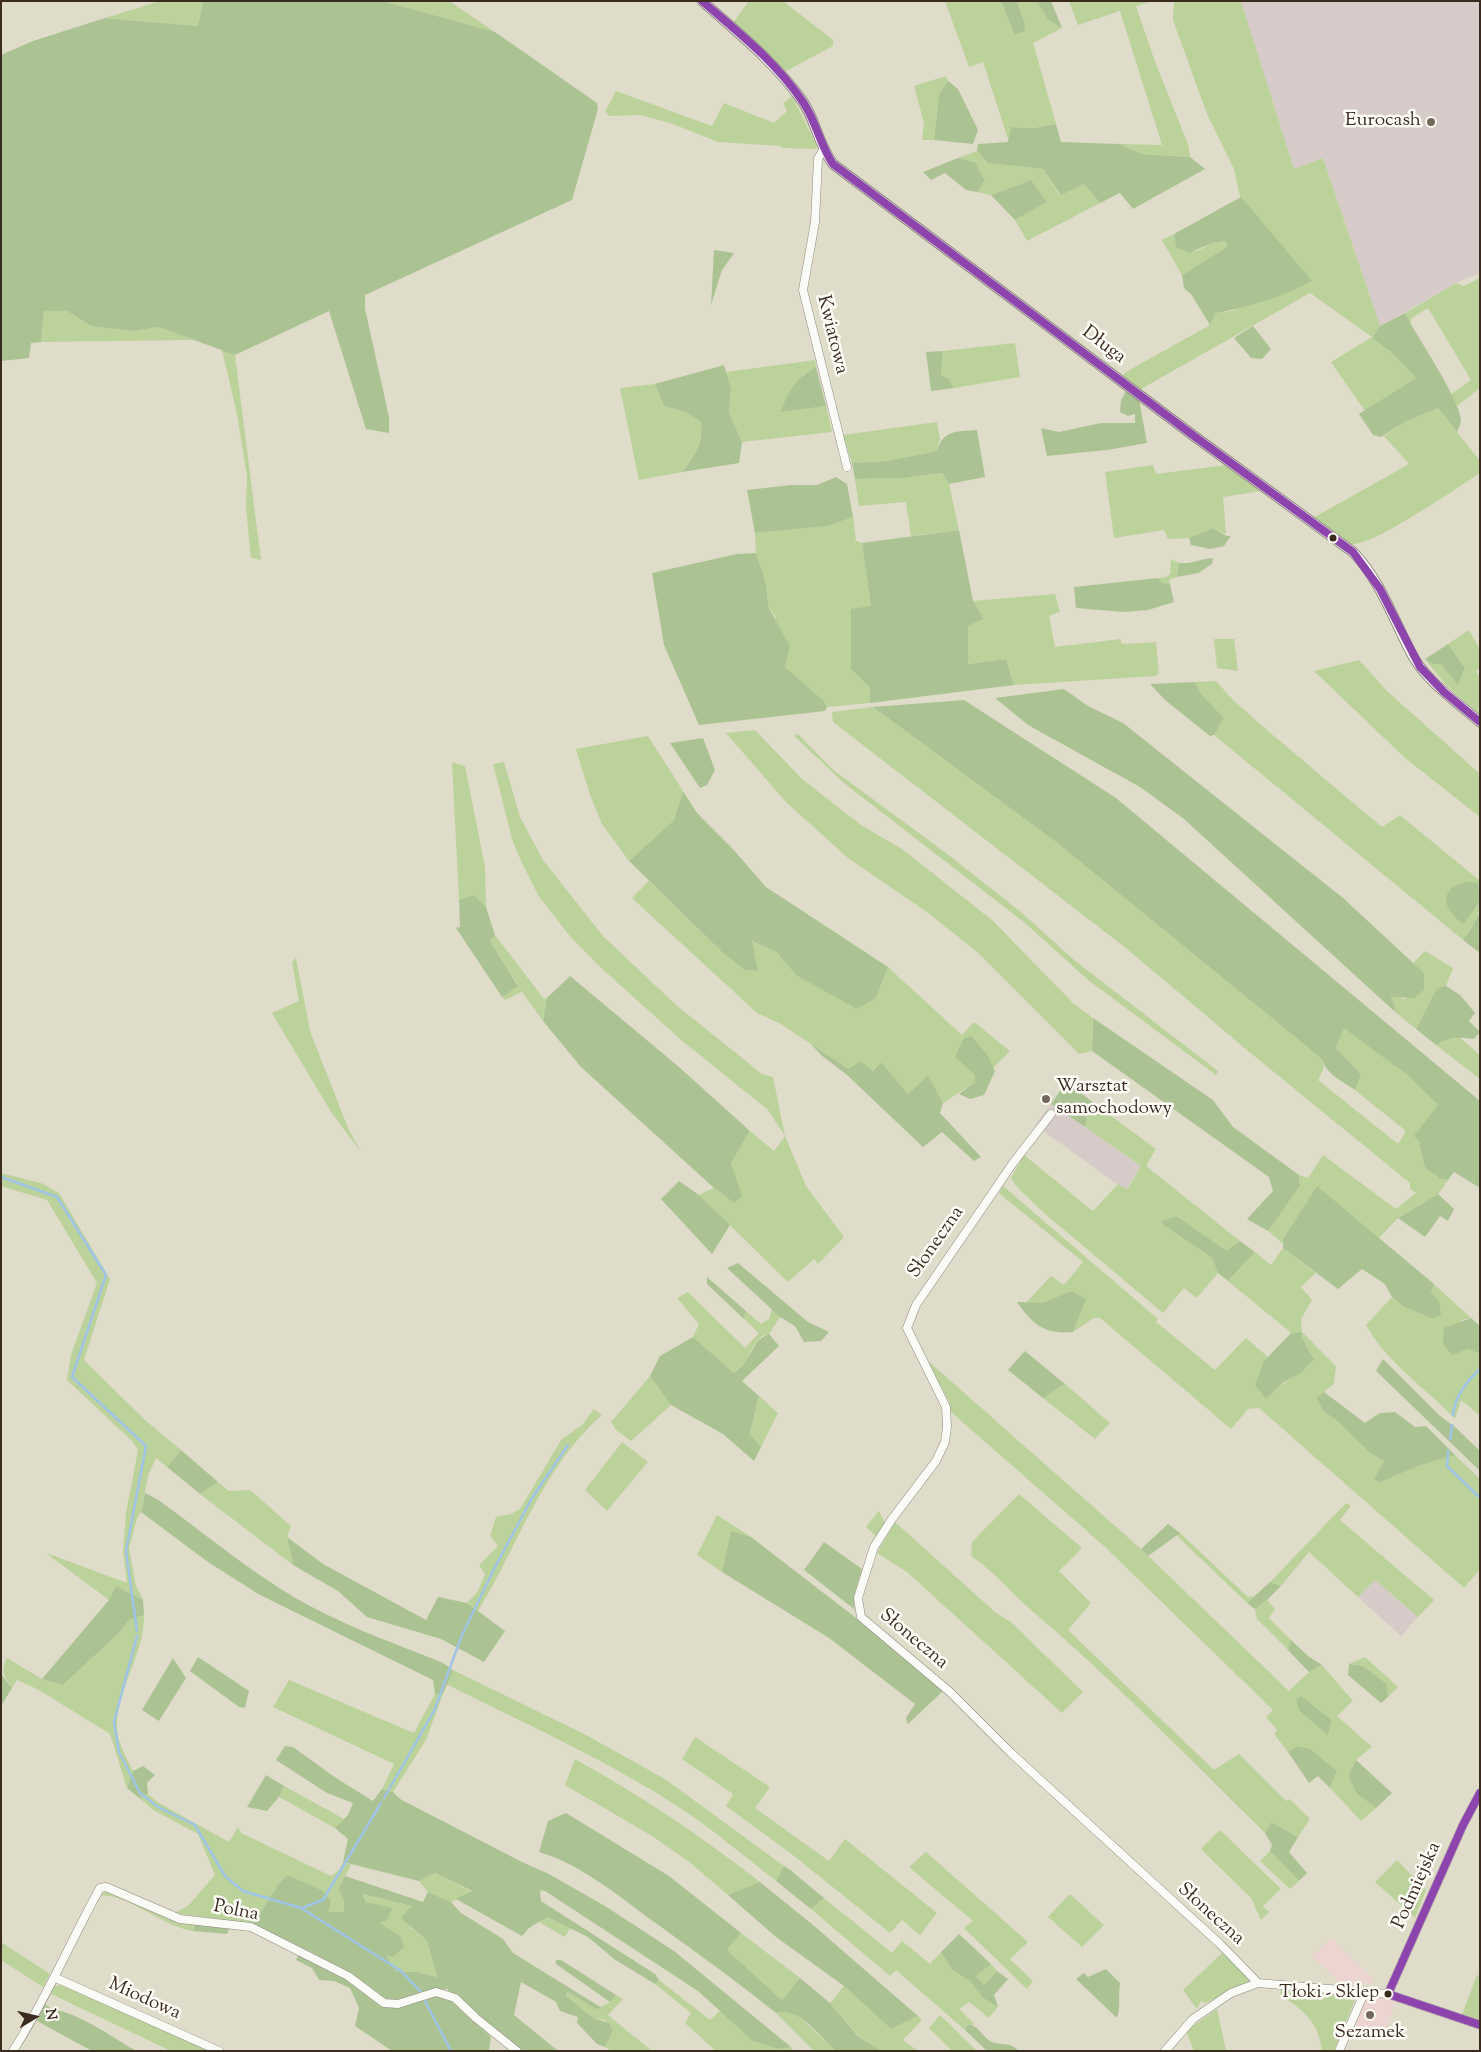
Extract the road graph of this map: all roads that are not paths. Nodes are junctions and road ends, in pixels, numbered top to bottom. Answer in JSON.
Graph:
{"nodes":[{"id":1,"x":702,"y":1,"type":"edge"},
{"id":2,"x":823,"y":150,"type":"junction"},
{"id":3,"x":847,"y":467,"type":"dead end"},
{"id":4,"x":1480,"y":722,"type":"edge"},
{"id":5,"x":1052,"y":1114,"type":"dead end"},
{"id":6,"x":1480,"y":1793,"type":"edge"},
{"id":7,"x":56,"y":1978,"type":"junction"},
{"id":8,"x":1258,"y":1983,"type":"junction"},
{"id":9,"x":1365,"y":1991,"type":"junction"},
{"id":10,"x":1388,"y":1994,"type":"junction"},
{"id":11,"x":1480,"y":2025,"type":"edge"},
{"id":12,"x":14,"y":2051,"type":"edge"},
{"id":13,"x":219,"y":2051,"type":"edge"},
{"id":14,"x":517,"y":2051,"type":"edge"},
{"id":15,"x":1165,"y":2051,"type":"edge"},
{"id":16,"x":1338,"y":2051,"type":"edge"}],
"edges":[{"from":1,"to":2,"type":"street","name":"Długa"},
{"from":2,"to":3,"type":"street","name":"Kwiatowa"},
{"from":2,"to":4,"type":"street","name":"Długa"},
{"from":5,"to":8,"type":"street","name":"Słoneczna"},
{"from":6,"to":10,"type":"street","name":"Podmiejska"},
{"from":7,"to":12,"type":"street","name":"Polna"},
{"from":7,"to":13,"type":"street","name":"Miodowa"},
{"from":7,"to":14,"type":"street","name":"Polna"},
{"from":8,"to":9,"type":"street"},
{"from":8,"to":15,"type":"street"},
{"from":9,"to":10,"type":"street"},
{"from":9,"to":16,"type":"street"},
{"from":10,"to":11,"type":"street"}]}
